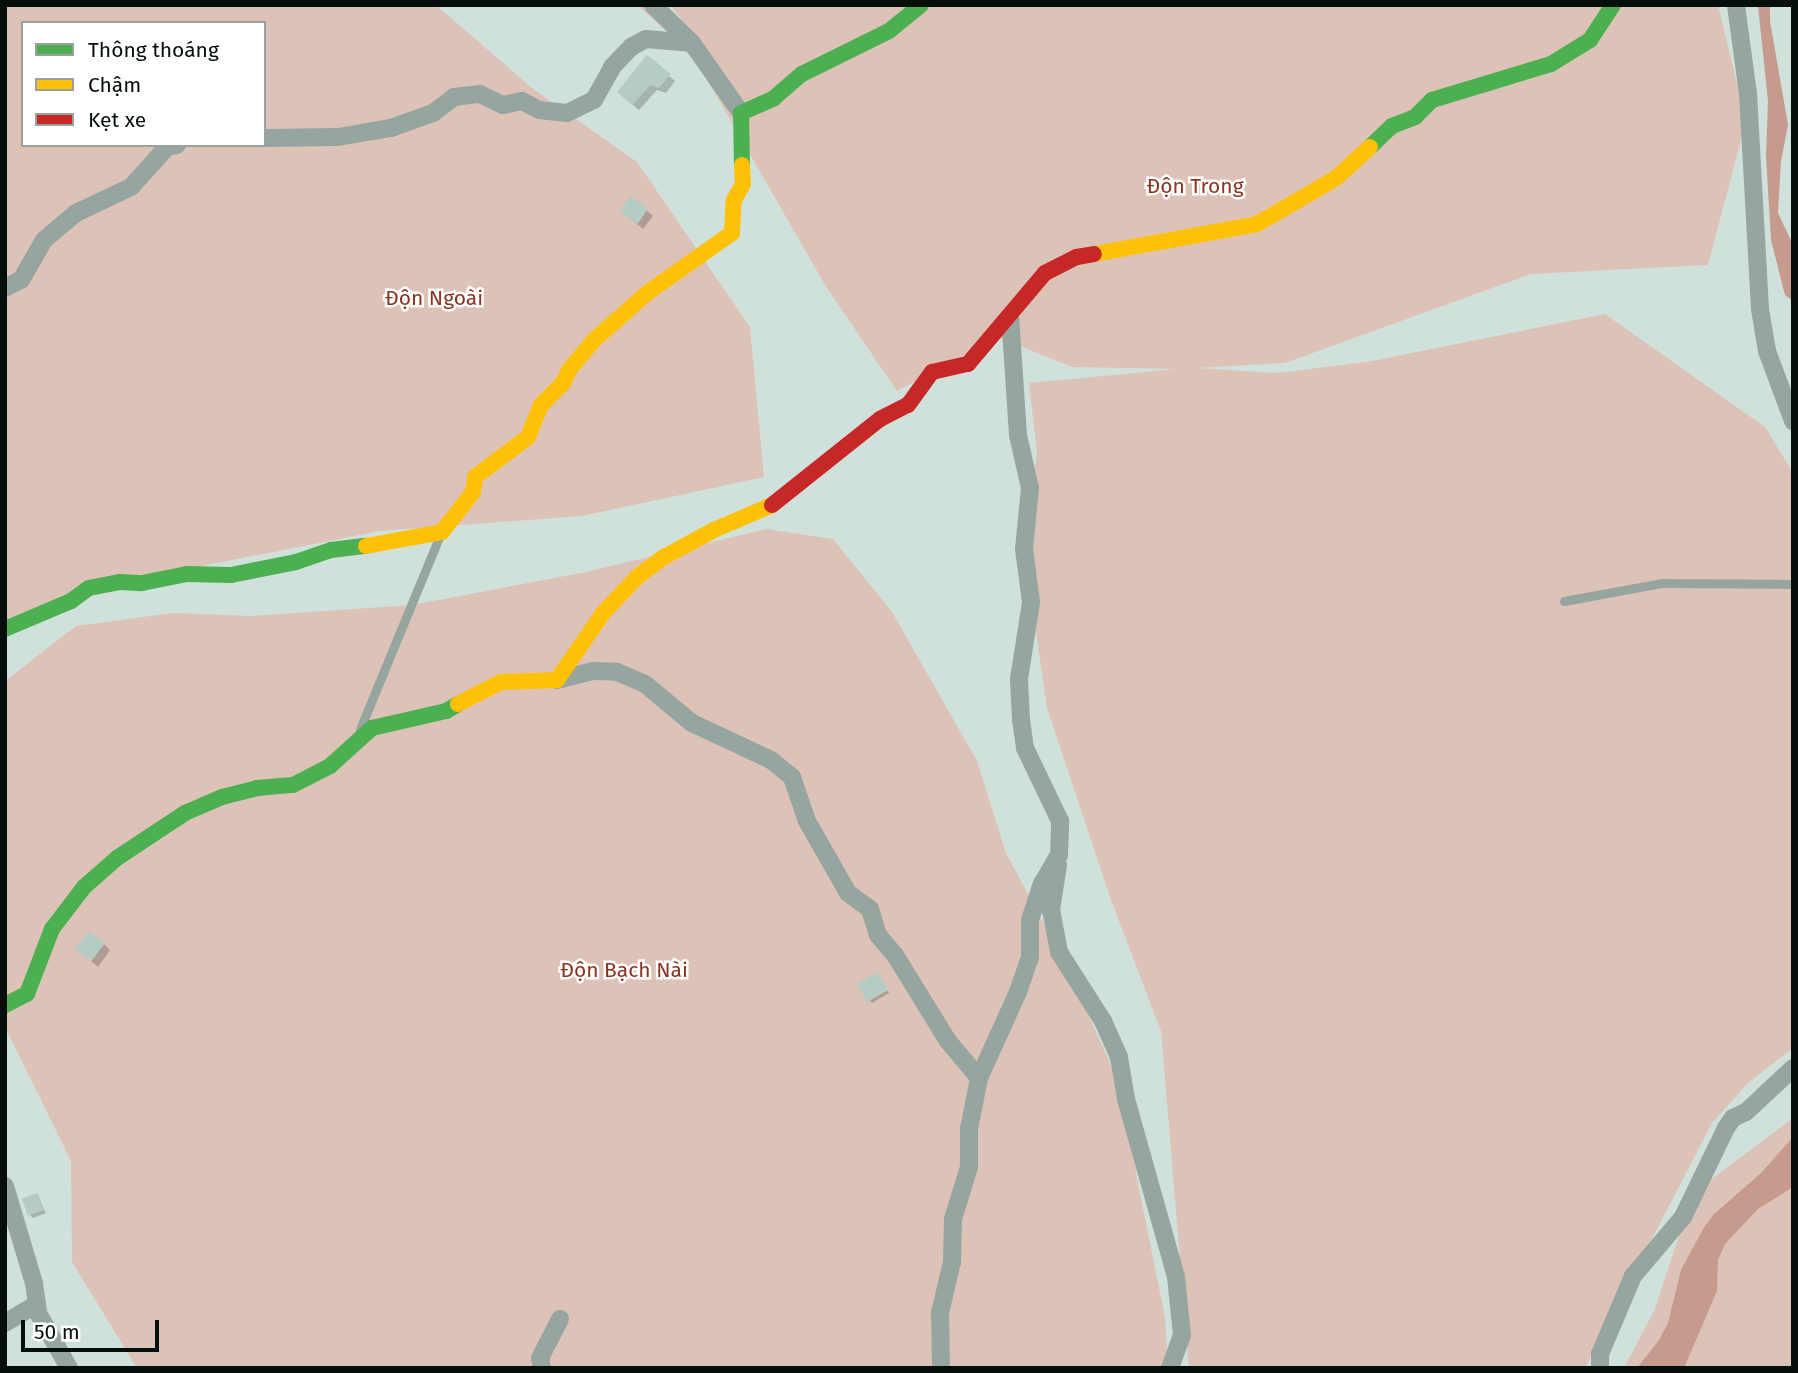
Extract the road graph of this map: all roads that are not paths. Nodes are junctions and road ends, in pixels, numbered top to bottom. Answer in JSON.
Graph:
{"nodes":[{"id":1,"x":653,"y":5,"type":"edge"},
{"id":2,"x":921,"y":5,"type":"edge"},
{"id":3,"x":1613,"y":5,"type":"edge"},
{"id":4,"x":1736,"y":5,"type":"edge"},
{"id":5,"x":692,"y":43,"type":"junction"},
{"id":6,"x":741,"y":113,"type":"junction"},
{"id":7,"x":266,"y":138,"type":"edge"},
{"id":8,"x":167,"y":147,"type":"edge"},
{"id":9,"x":5,"y":288,"type":"edge"},
{"id":10,"x":1010,"y":316,"type":"junction"},
{"id":11,"x":1793,"y":421,"type":"edge"},
{"id":12,"x":442,"y":532,"type":"junction"},
{"id":13,"x":1793,"y":584,"type":"edge"},
{"id":14,"x":1564,"y":601,"type":"dead end"},
{"id":15,"x":5,"y":629,"type":"edge"},
{"id":16,"x":557,"y":680,"type":"junction"},
{"id":17,"x":356,"y":740,"type":"junction"},
{"id":18,"x":1059,"y":855,"type":"junction"},
{"id":19,"x":5,"y":1004,"type":"edge"},
{"id":20,"x":1793,"y":1068,"type":"edge"},
{"id":21,"x":979,"y":1078,"type":"junction"},
{"id":22,"x":5,"y":1186,"type":"edge"},
{"id":23,"x":37,"y":1304,"type":"junction"},
{"id":24,"x":560,"y":1319,"type":"dead end"},
{"id":25,"x":5,"y":1323,"type":"edge"},
{"id":26,"x":69,"y":1368,"type":"edge"},
{"id":27,"x":541,"y":1368,"type":"edge"},
{"id":28,"x":942,"y":1368,"type":"edge"},
{"id":29,"x":1170,"y":1368,"type":"edge"},
{"id":30,"x":1600,"y":1368,"type":"edge"}],
"edges":[{"from":1,"to":5,"type":"street"},
{"from":2,"to":6,"type":"street"},
{"from":3,"to":10,"type":"street"},
{"from":4,"to":11,"type":"street"},
{"from":5,"to":6,"type":"street"},
{"from":5,"to":7,"type":"street"},
{"from":6,"to":12,"type":"street"},
{"from":8,"to":9,"type":"street"},
{"from":10,"to":16,"type":"street"},
{"from":10,"to":18,"type":"street"},
{"from":12,"to":15,"type":"street"},
{"from":12,"to":17,"type":"lane"},
{"from":13,"to":14,"type":"lane"},
{"from":16,"to":17,"type":"street"},
{"from":16,"to":21,"type":"street"},
{"from":17,"to":19,"type":"street"},
{"from":18,"to":21,"type":"street"},
{"from":18,"to":29,"type":"street"},
{"from":20,"to":30,"type":"street"},
{"from":21,"to":28,"type":"street"},
{"from":22,"to":23,"type":"street"},
{"from":23,"to":25,"type":"street"},
{"from":23,"to":26,"type":"street"},
{"from":24,"to":27,"type":"street"}]}
